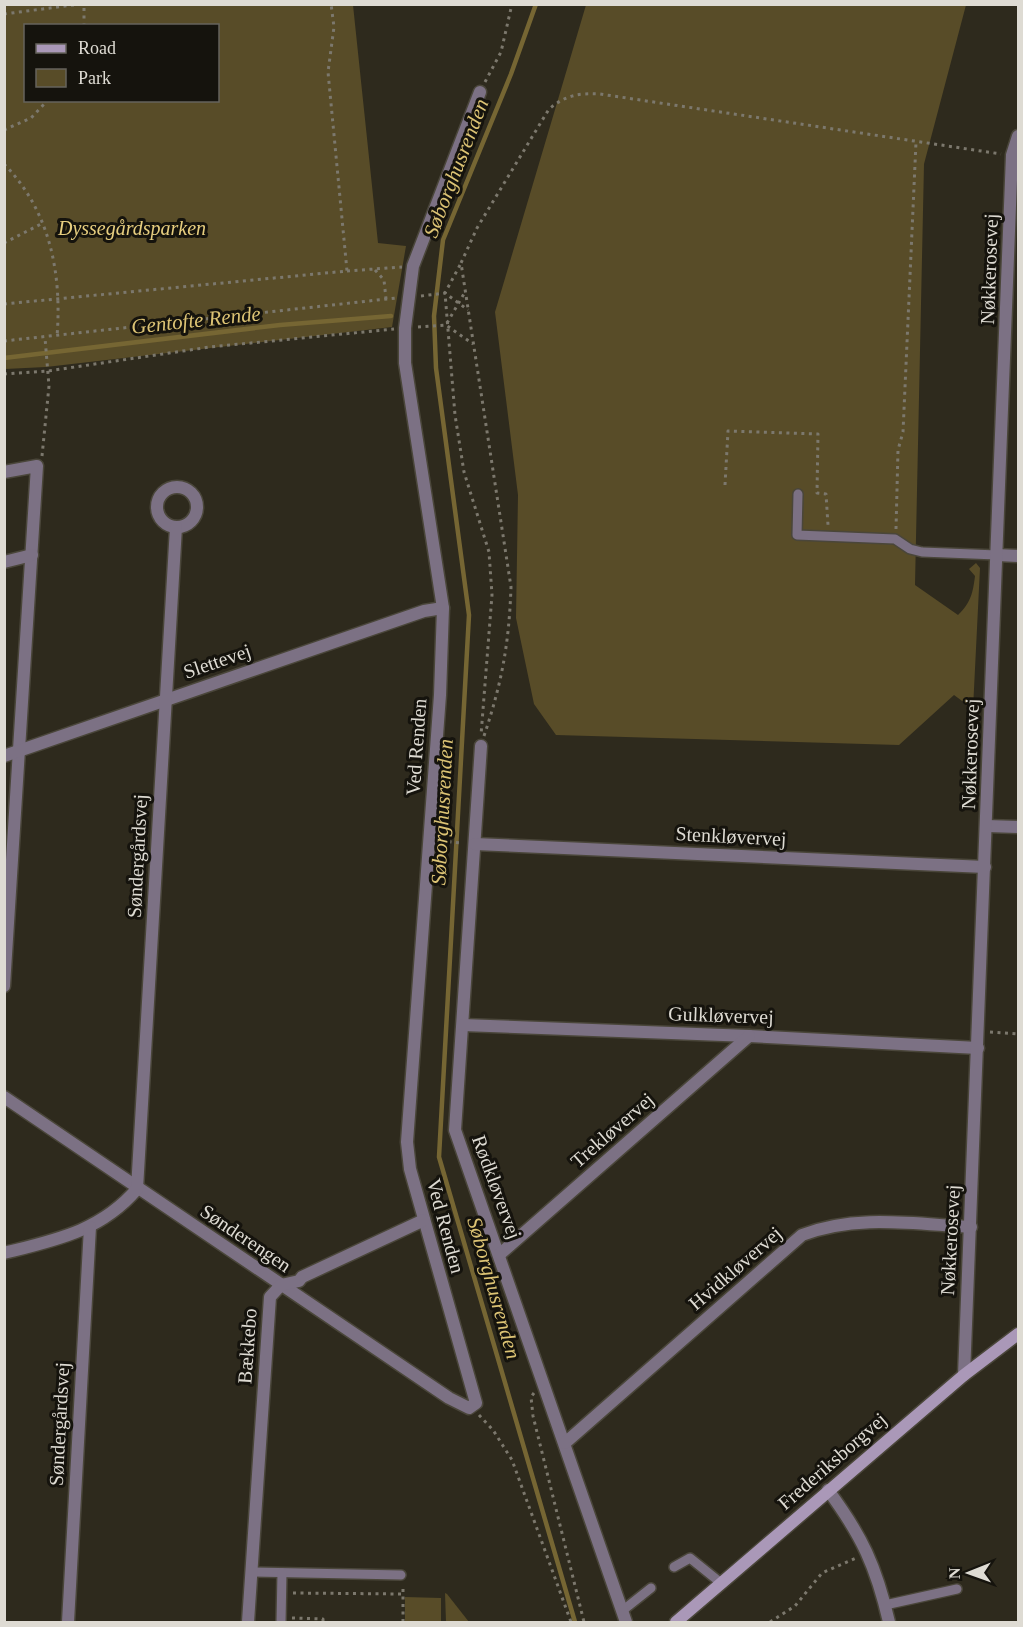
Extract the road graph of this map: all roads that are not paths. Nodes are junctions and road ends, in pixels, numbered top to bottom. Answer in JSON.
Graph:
{"nodes":[{"id":1,"x":480,"y":92,"type":"road end"},
{"id":2,"x":1018,"y":136,"type":"edge"},
{"id":3,"x":1015,"y":156,"type":"edge"},
{"id":4,"x":1005,"y":348,"type":"junction"},
{"id":5,"x":1018,"y":349,"type":"edge"},
{"id":6,"x":4,"y":472,"type":"edge"},
{"id":7,"x":798,"y":494,"type":"dead end"},
{"id":8,"x":176,"y":527,"type":"dead end"},
{"id":9,"x":32,"y":555,"type":"junction"},
{"id":10,"x":997,"y":555,"type":"junction"},
{"id":11,"x":1018,"y":556,"type":"edge"},
{"id":12,"x":4,"y":562,"type":"edge"},
{"id":13,"x":443,"y":608,"type":"junction"},
{"id":14,"x":165,"y":699,"type":"junction"},
{"id":15,"x":481,"y":746,"type":"road end"},
{"id":16,"x":20,"y":751,"type":"junction"},
{"id":17,"x":4,"y":756,"type":"edge"},
{"id":18,"x":987,"y":826,"type":"junction"},
{"id":19,"x":1018,"y":827,"type":"edge"},
{"id":20,"x":475,"y":844,"type":"junction"},
{"id":21,"x":985,"y":867,"type":"junction"},
{"id":22,"x":4,"y":986,"type":"edge"},
{"id":23,"x":463,"y":1025,"type":"junction"},
{"id":24,"x":749,"y":1036,"type":"junction"},
{"id":25,"x":978,"y":1047,"type":"junction"},
{"id":26,"x":4,"y":1097,"type":"edge"},
{"id":27,"x":137,"y":1189,"type":"junction"},
{"id":28,"x":424,"y":1220,"type":"junction"},
{"id":29,"x":90,"y":1227,"type":"junction"},
{"id":30,"x":971,"y":1227,"type":"junction"},
{"id":31,"x":4,"y":1253,"type":"edge"},
{"id":32,"x":500,"y":1254,"type":"junction"},
{"id":33,"x":281,"y":1285,"type":"junction"},
{"id":34,"x":1018,"y":1334,"type":"edge"},
{"id":35,"x":964,"y":1375,"type":"junction"},
{"id":36,"x":469,"y":1408,"type":"joint"},
{"id":37,"x":565,"y":1443,"type":"junction"},
{"id":38,"x":828,"y":1490,"type":"junction"},
{"id":39,"x":674,"y":1567,"type":"dead end"},
{"id":40,"x":251,"y":1572,"type":"junction"},
{"id":41,"x":282,"y":1573,"type":"junction"},
{"id":42,"x":401,"y":1575,"type":"road end"},
{"id":43,"x":721,"y":1583,"type":"junction"},
{"id":44,"x":651,"y":1588,"type":"dead end"},
{"id":45,"x":957,"y":1589,"type":"dead end"},
{"id":46,"x":885,"y":1605,"type":"junction"},
{"id":47,"x":624,"y":1617,"type":"edge"},
{"id":48,"x":281,"y":1620,"type":"edge"},
{"id":49,"x":68,"y":1623,"type":"edge"},
{"id":50,"x":248,"y":1623,"type":"edge"},
{"id":51,"x":676,"y":1623,"type":"edge"},
{"id":52,"x":889,"y":1623,"type":"edge"}],
"edges":[{"from":1,"to":13,"type":"street","name":"Ved Renden"},
{"from":2,"to":3,"type":"street","name":"Nøkkerosevej"},
{"from":3,"to":4,"type":"street","name":"Nøkkerosevej"},
{"from":4,"to":5,"type":"street"},
{"from":4,"to":10,"type":"street","name":"Nøkkerosevej"},
{"from":6,"to":9,"type":"street"},
{"from":7,"to":10,"type":"lane"},
{"from":8,"to":14,"type":"street","name":"Søndergårdsvej"},
{"from":9,"to":12,"type":"street"},
{"from":9,"to":16,"type":"street"},
{"from":10,"to":11,"type":"street"},
{"from":10,"to":18,"type":"street","name":"Nøkkerosevej"},
{"from":13,"to":14,"type":"street","name":"Slettevej"},
{"from":13,"to":28,"type":"street","name":"Ved Renden"},
{"from":14,"to":16,"type":"street","name":"Slettevej"},
{"from":14,"to":27,"type":"street","name":"Søndergårdsvej"},
{"from":15,"to":20,"type":"street","name":"Rødkløvervej"},
{"from":16,"to":17,"type":"street","name":"Slettevej"},
{"from":16,"to":22,"type":"street"},
{"from":18,"to":19,"type":"street"},
{"from":18,"to":21,"type":"street","name":"Nøkkerosevej"},
{"from":20,"to":21,"type":"street","name":"Stenkløvervej"},
{"from":20,"to":23,"type":"street","name":"Rødkløvervej"},
{"from":21,"to":25,"type":"street","name":"Nøkkerosevej"},
{"from":23,"to":24,"type":"street","name":"Gulkløvervej"},
{"from":23,"to":32,"type":"street","name":"Rødkløvervej"},
{"from":24,"to":25,"type":"street","name":"Gulkløvervej"},
{"from":24,"to":32,"type":"street","name":"Trekløvervej"},
{"from":25,"to":30,"type":"street","name":"Nøkkerosevej"},
{"from":26,"to":27,"type":"street","name":"Sønderengen"},
{"from":27,"to":29,"type":"street"},
{"from":27,"to":33,"type":"street","name":"Sønderengen"},
{"from":28,"to":33,"type":"street"},
{"from":28,"to":36,"type":"street","name":"Ved Renden"},
{"from":29,"to":31,"type":"street"},
{"from":29,"to":49,"type":"street","name":"Søndergårdsvej"},
{"from":30,"to":35,"type":"street","name":"Nøkkerosevej"},
{"from":30,"to":37,"type":"street","name":"Hvidkløvervej"},
{"from":32,"to":37,"type":"street","name":"Rødkløvervej"},
{"from":33,"to":36,"type":"street","name":"Sønderengen"},
{"from":33,"to":40,"type":"street","name":"Bækkebo"},
{"from":34,"to":35,"type":"street","name":"Frederiksborgvej"},
{"from":35,"to":38,"type":"street","name":"Frederiksborgvej"},
{"from":37,"to":47,"type":"street","name":"Rødkløvervej"},
{"from":38,"to":43,"type":"street","name":"Frederiksborgvej"},
{"from":38,"to":46,"type":"street"},
{"from":39,"to":43,"type":"lane"},
{"from":40,"to":41,"type":"lane"},
{"from":40,"to":50,"type":"street","name":"Bækkebo"},
{"from":41,"to":42,"type":"lane"},
{"from":41,"to":48,"type":"lane"},
{"from":43,"to":51,"type":"street","name":"Frederiksborgvej"},
{"from":44,"to":47,"type":"lane"},
{"from":45,"to":46,"type":"lane"},
{"from":46,"to":52,"type":"street"}]}
